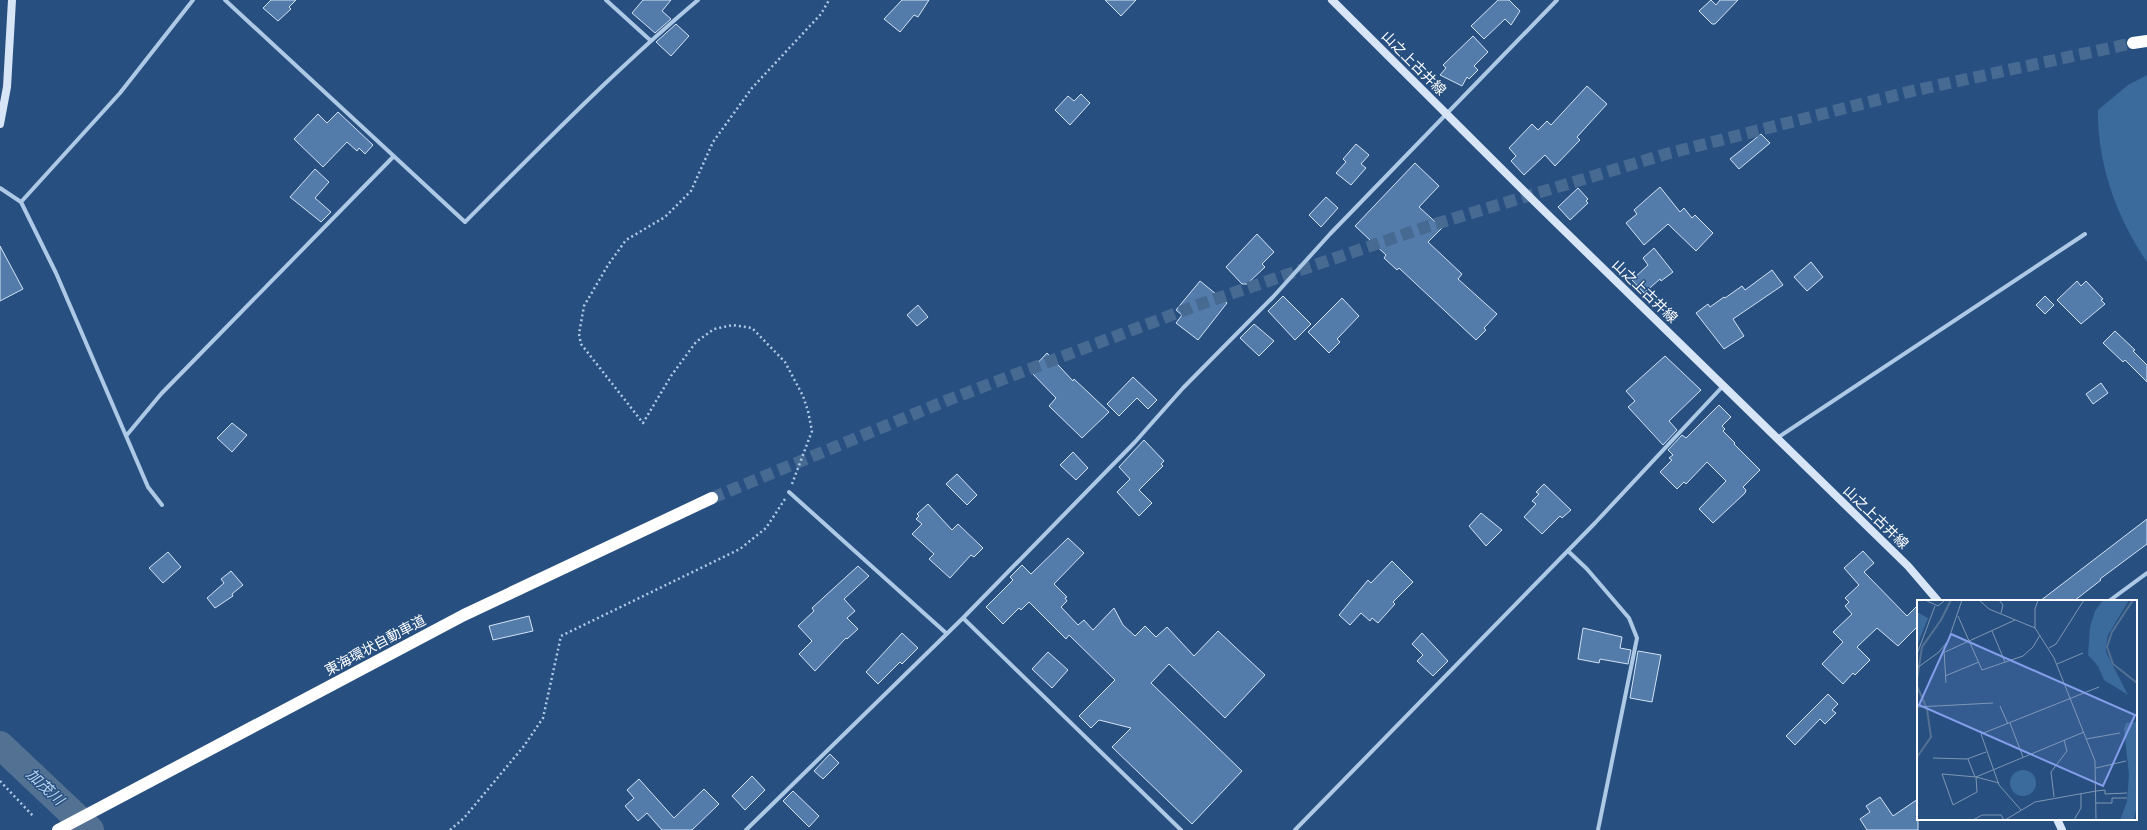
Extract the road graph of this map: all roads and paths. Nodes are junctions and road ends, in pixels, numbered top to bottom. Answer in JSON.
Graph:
{"nodes":[{"id":1,"x":12,"y":0,"type":"edge"},
{"id":2,"x":193,"y":0,"type":"edge"},
{"id":3,"x":225,"y":0,"type":"edge"},
{"id":4,"x":606,"y":0,"type":"edge"},
{"id":5,"x":698,"y":0,"type":"edge"},
{"id":6,"x":828,"y":0,"type":"edge"},
{"id":7,"x":1332,"y":0,"type":"edge"},
{"id":8,"x":1557,"y":0,"type":"edge"},
{"id":9,"x":650,"y":40,"type":"junction"},
{"id":10,"x":2147,"y":41,"type":"edge"},
{"id":11,"x":2133,"y":43,"type":"tunnel mouth"},
{"id":12,"x":1447,"y":113,"type":"junction"},
{"id":13,"x":0,"y":124,"type":"edge"},
{"id":14,"x":394,"y":156,"type":"junction"},
{"id":15,"x":0,"y":188,"type":"edge"},
{"id":16,"x":21,"y":202,"type":"junction"},
{"id":17,"x":2085,"y":234,"type":"dead end"},
{"id":18,"x":1724,"y":385,"type":"junction"},
{"id":19,"x":126,"y":436,"type":"junction"},
{"id":20,"x":1776,"y":438,"type":"junction"},
{"id":21,"x":789,"y":492,"type":"junction"},
{"id":22,"x":712,"y":498,"type":"tunnel mouth"},
{"id":23,"x":162,"y":505,"type":"dead end"},
{"id":24,"x":1568,"y":551,"type":"junction"},
{"id":25,"x":2147,"y":572,"type":"edge"},
{"id":26,"x":1937,"y":600,"type":"edge"},
{"id":27,"x":2110,"y":600,"type":"edge"},
{"id":28,"x":963,"y":618,"type":"junction"},
{"id":29,"x":946,"y":634,"type":"junction"},
{"id":30,"x":0,"y":781,"type":"edge"},
{"id":31,"x":34,"y":818,"type":"dead end"},
{"id":32,"x":2057,"y":820,"type":"edge"},
{"id":33,"x":62,"y":828,"type":"edge"},
{"id":34,"x":450,"y":830,"type":"edge"},
{"id":35,"x":746,"y":830,"type":"edge"},
{"id":36,"x":1182,"y":830,"type":"edge"},
{"id":37,"x":1295,"y":830,"type":"edge"},
{"id":38,"x":1598,"y":830,"type":"edge"},
{"id":39,"x":2062,"y":830,"type":"edge"}],
"edges":[{"from":1,"to":13,"type":"main road"},
{"from":2,"to":16,"type":"street"},
{"from":3,"to":14,"type":"street"},
{"from":4,"to":9,"type":"street"},
{"from":5,"to":9,"type":"street"},
{"from":6,"to":21,"type":"path"},
{"from":7,"to":12,"type":"main road","name":"山之上古井線"},
{"from":8,"to":12,"type":"street"},
{"from":9,"to":14,"type":"street"},
{"from":10,"to":11,"type":"highway"},
{"from":12,"to":18,"type":"main road","name":"山之上古井線"},
{"from":12,"to":28,"type":"street"},
{"from":14,"to":19,"type":"street"},
{"from":15,"to":16,"type":"street"},
{"from":16,"to":19,"type":"street"},
{"from":17,"to":20,"type":"street"},
{"from":18,"to":20,"type":"main road","name":"山之上古井線"},
{"from":18,"to":24,"type":"street"},
{"from":19,"to":23,"type":"street"},
{"from":20,"to":26,"type":"main road","name":"山之上古井線"},
{"from":21,"to":29,"type":"street"},
{"from":21,"to":34,"type":"path"},
{"from":22,"to":33,"type":"highway","name":"東海環状自動車道"},
{"from":24,"to":37,"type":"street"},
{"from":24,"to":38,"type":"street"},
{"from":25,"to":27,"type":"street"},
{"from":28,"to":29,"type":"street"},
{"from":28,"to":36,"type":"street"},
{"from":29,"to":35,"type":"street"},
{"from":30,"to":31,"type":"path"},
{"from":32,"to":39,"type":"main road"}]}
